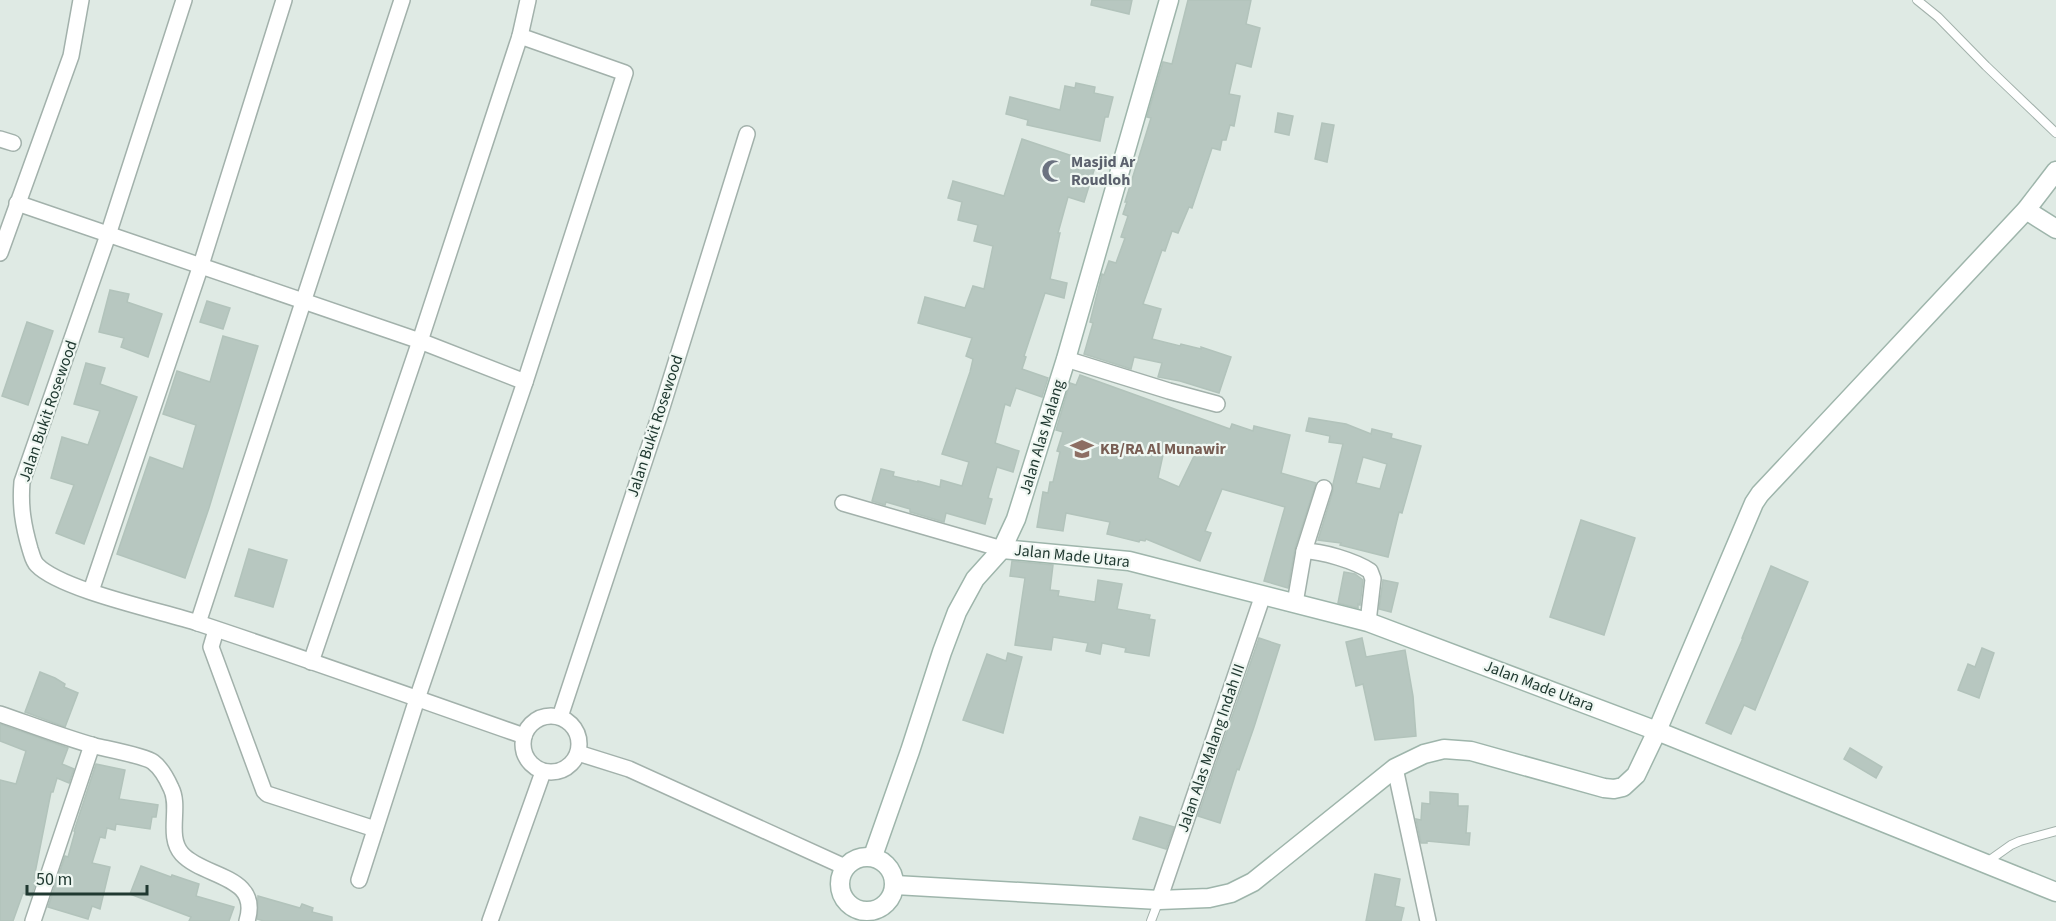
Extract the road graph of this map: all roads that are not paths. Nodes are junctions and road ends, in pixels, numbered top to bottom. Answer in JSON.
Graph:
{"nodes":[{"id":1,"x":81,"y":0,"type":"edge"},
{"id":2,"x":184,"y":0,"type":"edge"},
{"id":3,"x":284,"y":0,"type":"edge"},
{"id":4,"x":402,"y":0,"type":"edge"},
{"id":5,"x":528,"y":0,"type":"edge"},
{"id":6,"x":1169,"y":0,"type":"edge"},
{"id":7,"x":1917,"y":0,"type":"edge"},
{"id":8,"x":520,"y":36,"type":"junction"},
{"id":9,"x":2056,"y":133,"type":"edge"},
{"id":10,"x":747,"y":134,"type":"dead end"},
{"id":11,"x":2053,"y":182,"type":"edge"},
{"id":12,"x":17,"y":203,"type":"junction"},
{"id":13,"x":2026,"y":210,"type":"junction"},
{"id":14,"x":2056,"y":229,"type":"edge"},
{"id":15,"x":108,"y":235,"type":"junction"},
{"id":16,"x":0,"y":253,"type":"edge"},
{"id":17,"x":201,"y":266,"type":"junction"},
{"id":18,"x":305,"y":301,"type":"junction"},
{"id":19,"x":420,"y":341,"type":"junction"},
{"id":20,"x":1066,"y":359,"type":"junction"},
{"id":21,"x":525,"y":382,"type":"junction"},
{"id":22,"x":1217,"y":404,"type":"dead end"},
{"id":23,"x":1324,"y":488,"type":"dead end"},
{"id":24,"x":843,"y":503,"type":"dead end"},
{"id":25,"x":1002,"y":549,"type":"junction"},
{"id":26,"x":1304,"y":551,"type":"junction"},
{"id":27,"x":91,"y":591,"type":"junction"},
{"id":28,"x":1263,"y":595,"type":"junction"},
{"id":29,"x":1295,"y":603,"type":"junction"},
{"id":30,"x":1368,"y":622,"type":"junction"},
{"id":31,"x":198,"y":623,"type":"junction"},
{"id":32,"x":216,"y":630,"type":"junction"},
{"id":33,"x":311,"y":662,"type":"junction"},
{"id":34,"x":417,"y":699,"type":"junction"},
{"id":35,"x":0,"y":714,"type":"edge"},
{"id":36,"x":560,"y":717,"type":"junction"},
{"id":37,"x":1657,"y":731,"type":"junction"},
{"id":38,"x":524,"y":736,"type":"junction"},
{"id":39,"x":92,"y":745,"type":"junction"},
{"id":40,"x":578,"y":753,"type":"junction"},
{"id":41,"x":1395,"y":768,"type":"junction"},
{"id":42,"x":543,"y":772,"type":"junction"},
{"id":43,"x":375,"y":829,"type":"junction"},
{"id":44,"x":2056,"y":831,"type":"edge"},
{"id":45,"x":873,"y":856,"type":"junction"},
{"id":46,"x":1986,"y":862,"type":"junction"},
{"id":47,"x":845,"y":867,"type":"junction"},
{"id":48,"x":360,"y":880,"type":"dead end"},
{"id":49,"x":895,"y":885,"type":"junction"},
{"id":50,"x":2056,"y":892,"type":"edge"},
{"id":51,"x":1159,"y":900,"type":"junction"},
{"id":52,"x":848,"y":914,"type":"edge"},
{"id":53,"x":33,"y":921,"type":"edge"},
{"id":54,"x":248,"y":921,"type":"edge"},
{"id":55,"x":490,"y":921,"type":"edge"},
{"id":56,"x":1151,"y":921,"type":"edge"},
{"id":57,"x":1428,"y":921,"type":"edge"}],
"edges":[{"from":1,"to":12,"type":"street"},
{"from":2,"to":15,"type":"street","name":"Jalan Bukit Rosewood"},
{"from":3,"to":17,"type":"street"},
{"from":4,"to":18,"type":"street"},
{"from":5,"to":8,"type":"street"},
{"from":6,"to":20,"type":"main road","name":"Jalan Alas Malang"},
{"from":7,"to":9,"type":"lane"},
{"from":8,"to":19,"type":"street"},
{"from":8,"to":21,"type":"street"},
{"from":10,"to":36,"type":"street","name":"Jalan Bukit Rosewood"},
{"from":11,"to":13,"type":"main road"},
{"from":12,"to":15,"type":"street"},
{"from":12,"to":16,"type":"street"},
{"from":13,"to":14,"type":"main road"},
{"from":13,"to":37,"type":"main road"},
{"from":15,"to":17,"type":"street"},
{"from":15,"to":27,"type":"street","name":"Jalan Bukit Rosewood"},
{"from":17,"to":18,"type":"street"},
{"from":17,"to":27,"type":"street"},
{"from":18,"to":19,"type":"street"},
{"from":18,"to":31,"type":"street"},
{"from":19,"to":21,"type":"street"},
{"from":19,"to":33,"type":"street"},
{"from":20,"to":22,"type":"street"},
{"from":20,"to":25,"type":"main road","name":"Jalan Alas Malang"},
{"from":21,"to":34,"type":"street"},
{"from":23,"to":26,"type":"street"},
{"from":24,"to":25,"type":"street"},
{"from":25,"to":28,"type":"main road","name":"Jalan Made Utara"},
{"from":25,"to":45,"type":"main road","name":"Jalan Alas Malang"},
{"from":26,"to":29,"type":"street"},
{"from":26,"to":30,"type":"street"},
{"from":27,"to":31,"type":"street","name":"Jalan Bukit Rosewood"},
{"from":28,"to":29,"type":"main road","name":"Jalan Made Utara"},
{"from":28,"to":51,"type":"street","name":"Jalan Alas Malang Indah III"},
{"from":29,"to":30,"type":"main road","name":"Jalan Made Utara"},
{"from":30,"to":37,"type":"main road","name":"Jalan Made Utara"},
{"from":31,"to":32,"type":"street","name":"Jalan Bukit Rosewood"},
{"from":32,"to":33,"type":"street","name":"Jalan Bukit Rosewood"},
{"from":32,"to":43,"type":"street"},
{"from":33,"to":34,"type":"street","name":"Jalan Bukit Rosewood"},
{"from":34,"to":38,"type":"street","name":"Jalan Bukit Rosewood"},
{"from":34,"to":43,"type":"street"},
{"from":35,"to":39,"type":"street"},
{"from":36,"to":38,"type":"street"},
{"from":36,"to":40,"type":"street"},
{"from":37,"to":41,"type":"main road"},
{"from":37,"to":46,"type":"main road","name":"Jalan Made Utara"},
{"from":38,"to":42,"type":"street"},
{"from":39,"to":53,"type":"street"},
{"from":39,"to":54,"type":"street"},
{"from":40,"to":42,"type":"street"},
{"from":40,"to":47,"type":"street"},
{"from":41,"to":51,"type":"main road"},
{"from":41,"to":57,"type":"street"},
{"from":42,"to":55,"type":"street"},
{"from":43,"to":48,"type":"street"},
{"from":44,"to":46,"type":"lane"},
{"from":45,"to":47,"type":"main road"},
{"from":45,"to":49,"type":"main road"},
{"from":46,"to":50,"type":"main road","name":"Jalan Made Utara"},
{"from":47,"to":52,"type":"main road"},
{"from":49,"to":51,"type":"main road"},
{"from":49,"to":52,"type":"main road"},
{"from":51,"to":56,"type":"lane"}]}
